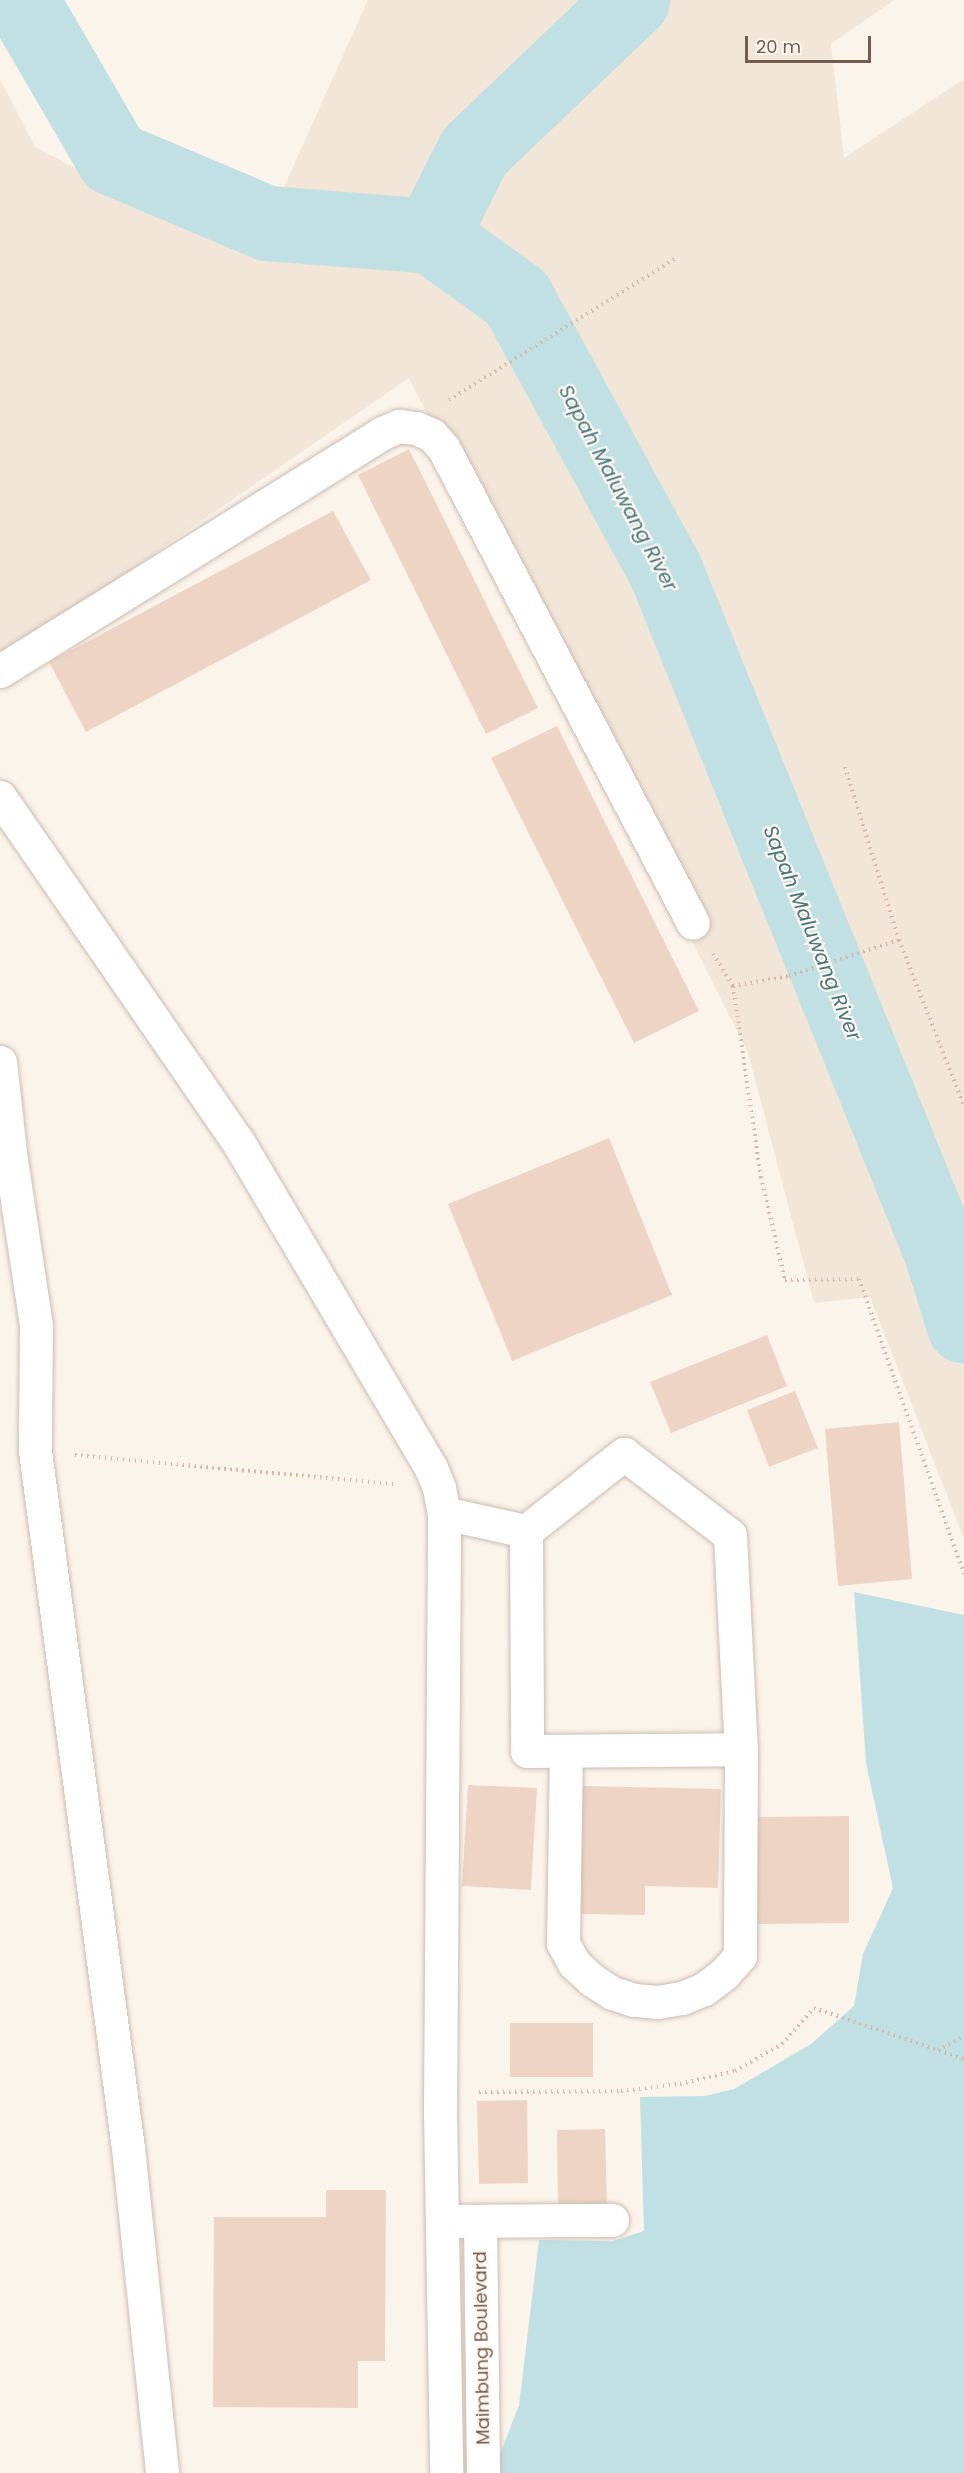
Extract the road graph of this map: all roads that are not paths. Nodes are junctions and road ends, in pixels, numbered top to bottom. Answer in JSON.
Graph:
{"nodes":[{"id":1,"x":0,"y":671,"type":"edge"},
{"id":2,"x":0,"y":797,"type":"edge"},
{"id":3,"x":693,"y":923,"type":"road end"},
{"id":4,"x":0,"y":1062,"type":"edge"},
{"id":5,"x":442,"y":1500,"type":"junction"},
{"id":6,"x":526,"y":1531,"type":"junction"},
{"id":7,"x":741,"y":1749,"type":"junction"},
{"id":8,"x":566,"y":1752,"type":"junction"},
{"id":9,"x":440,"y":2220,"type":"junction"},
{"id":10,"x":612,"y":2220,"type":"dead end"},
{"id":11,"x":480,"y":2222,"type":"junction"},
{"id":12,"x":162,"y":2473,"type":"edge"},
{"id":13,"x":446,"y":2473,"type":"edge"},
{"id":14,"x":483,"y":2473,"type":"edge"}],
"edges":[{"from":1,"to":3,"type":"street"},
{"from":2,"to":5,"type":"street"},
{"from":4,"to":12,"type":"street"},
{"from":5,"to":6,"type":"street"},
{"from":5,"to":9,"type":"street"},
{"from":6,"to":7,"type":"street"},
{"from":6,"to":8,"type":"street"},
{"from":7,"to":8,"type":"street"},
{"from":7,"to":8,"type":"street"},
{"from":9,"to":11,"type":"street"},
{"from":9,"to":13,"type":"street"},
{"from":10,"to":11,"type":"street"},
{"from":11,"to":14,"type":"street","name":"Maimbung Boulevard"}]}
